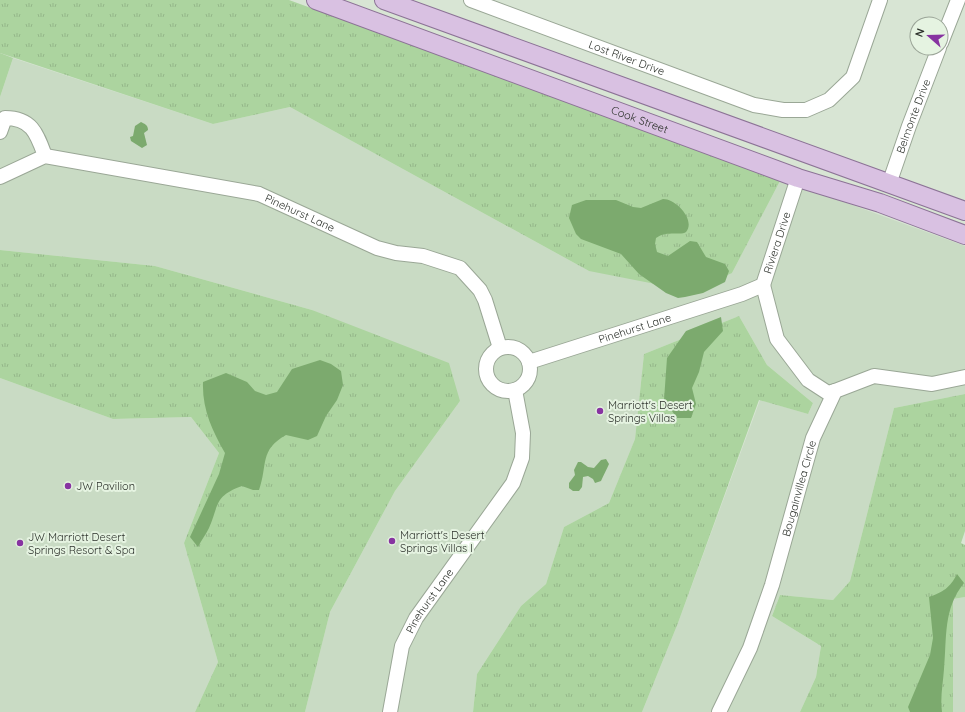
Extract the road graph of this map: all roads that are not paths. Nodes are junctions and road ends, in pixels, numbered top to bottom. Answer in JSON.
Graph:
{"nodes":[{"id":1,"x":316,"y":0,"type":"edge"},
{"id":2,"x":384,"y":0,"type":"edge"},
{"id":3,"x":471,"y":0,"type":"edge"},
{"id":4,"x":880,"y":0,"type":"edge"},
{"id":5,"x":958,"y":0,"type":"edge"},
{"id":6,"x":949,"y":23,"type":"edge"},
{"id":7,"x":936,"y":56,"type":"edge"},
{"id":8,"x":0,"y":132,"type":"edge"},
{"id":9,"x":45,"y":156,"type":"junction"},
{"id":10,"x":0,"y":177,"type":"edge"},
{"id":11,"x":798,"y":178,"type":"junction"},
{"id":12,"x":889,"y":184,"type":"junction"},
{"id":13,"x":965,"y":211,"type":"edge"},
{"id":14,"x":965,"y":235,"type":"edge"},
{"id":15,"x":763,"y":285,"type":"junction"},
{"id":16,"x":742,"y":294,"type":"joint"},
{"id":17,"x":500,"y":348,"type":"junction"},
{"id":18,"x":529,"y":362,"type":"junction"},
{"id":19,"x":965,"y":377,"type":"edge"},
{"id":20,"x":515,"y":390,"type":"junction"},
{"id":21,"x":835,"y":391,"type":"junction"},
{"id":22,"x":390,"y":712,"type":"edge"},
{"id":23,"x":719,"y":712,"type":"edge"}],
"edges":[{"from":1,"to":11,"type":"main road","name":"Cook Street"},
{"from":2,"to":12,"type":"main road"},
{"from":3,"to":4,"type":"street","name":"Lost River Drive"},
{"from":5,"to":6,"type":"street"},
{"from":7,"to":12,"type":"street","name":"Belmonte Drive"},
{"from":8,"to":9,"type":"street"},
{"from":9,"to":10,"type":"street"},
{"from":9,"to":17,"type":"street","name":"Pinehurst Lane"},
{"from":11,"to":12,"type":"main road"},
{"from":11,"to":14,"type":"main road","name":"Cook Street"},
{"from":11,"to":15,"type":"street","name":"Riviera Drive"},
{"from":12,"to":13,"type":"main road"},
{"from":15,"to":16,"type":"street","name":"Riviera Drive"},
{"from":15,"to":21,"type":"street"},
{"from":16,"to":18,"type":"street","name":"Pinehurst Lane"},
{"from":17,"to":18,"type":"street"},
{"from":17,"to":20,"type":"street"},
{"from":18,"to":20,"type":"street"},
{"from":19,"to":21,"type":"street"},
{"from":20,"to":22,"type":"street","name":"Pinehurst Lane"},
{"from":21,"to":23,"type":"street","name":"Bougainvillea Circle"}]}
